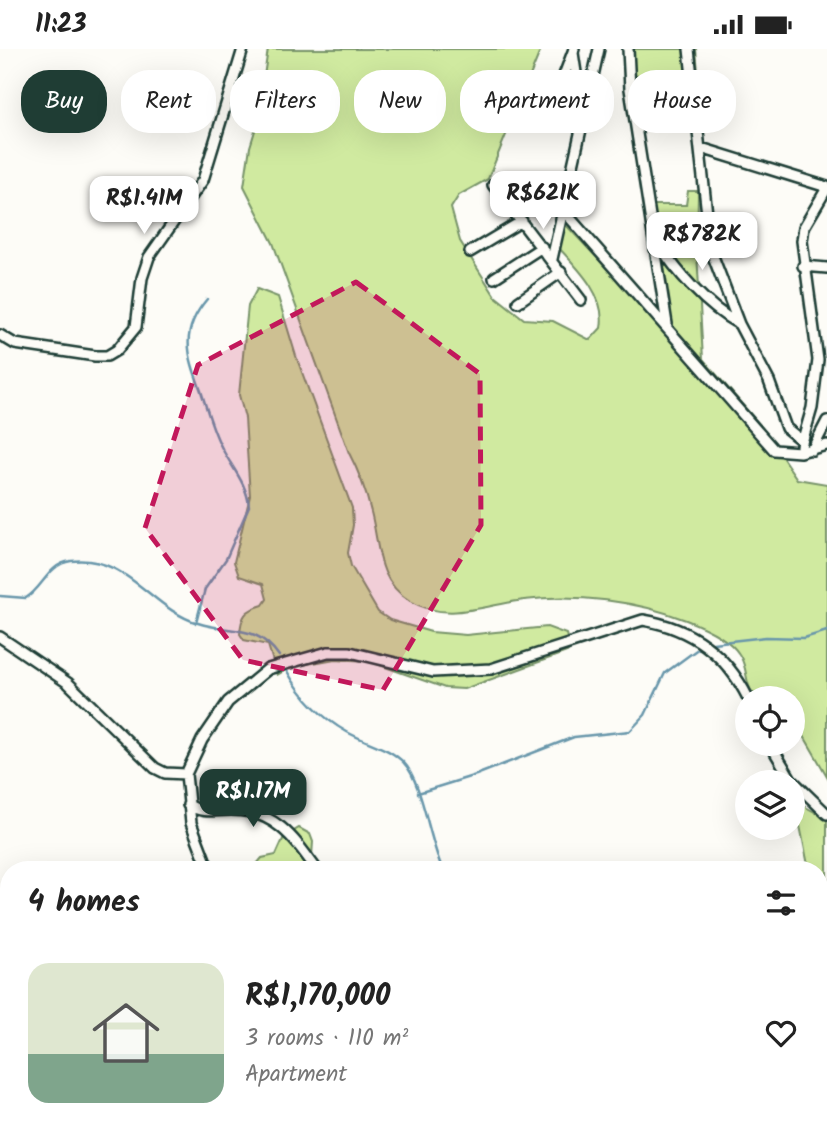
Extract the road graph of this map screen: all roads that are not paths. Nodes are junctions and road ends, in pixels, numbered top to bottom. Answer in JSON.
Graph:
{"nodes":[{"id":1,"x":243,"y":49,"type":"edge"},
{"id":2,"x":599,"y":49,"type":"edge"},
{"id":3,"x":628,"y":49,"type":"edge"},
{"id":4,"x":689,"y":49,"type":"edge"},
{"id":5,"x":573,"y":50,"type":"edge"},
{"id":6,"x":566,"y":70,"type":"edge"},
{"id":7,"x":576,"y":70,"type":"edge"},
{"id":8,"x":594,"y":70,"type":"edge"},
{"id":9,"x":580,"y":133,"type":"edge"},
{"id":10,"x":701,"y":148,"type":"junction"},
{"id":11,"x":493,"y":184,"type":"dead end"},
{"id":12,"x":827,"y":188,"type":"edge"},
{"id":13,"x":563,"y":210,"type":"junction"},
{"id":14,"x":522,"y":221,"type":"junction"},
{"id":15,"x":653,"y":233,"type":"junction"},
{"id":16,"x":542,"y":247,"type":"junction"},
{"id":17,"x":470,"y":252,"type":"dead end"},
{"id":18,"x":552,"y":259,"type":"junction"},
{"id":19,"x":803,"y":266,"type":"junction"},
{"id":20,"x":827,"y":268,"type":"edge"},
{"id":21,"x":561,"y":272,"type":"junction"},
{"id":22,"x":494,"y":278,"type":"dead end"},
{"id":23,"x":581,"y":300,"type":"dead end"},
{"id":24,"x":518,"y":302,"type":"dead end"},
{"id":25,"x":739,"y":324,"type":"junction"},
{"id":26,"x":668,"y":326,"type":"junction"},
{"id":27,"x":0,"y":335,"type":"edge"},
{"id":28,"x":827,"y":421,"type":"edge"},
{"id":29,"x":802,"y":441,"type":"junction"},
{"id":30,"x":827,"y":445,"type":"edge"},
{"id":31,"x":813,"y":450,"type":"junction"},
{"id":32,"x":800,"y":452,"type":"junction"},
{"id":33,"x":0,"y":637,"type":"edge"},
{"id":34,"x":742,"y":686,"type":"edge"},
{"id":35,"x":777,"y":756,"type":"edge"},
{"id":36,"x":186,"y":774,"type":"junction"},
{"id":37,"x":188,"y":805,"type":"junction"},
{"id":38,"x":827,"y":814,"type":"edge"},
{"id":39,"x":205,"y":861,"type":"edge"},
{"id":40,"x":311,"y":861,"type":"edge"}],
"edges":[{"from":1,"to":27,"type":"street"},
{"from":2,"to":8,"type":"street"},
{"from":3,"to":15,"type":"street"},
{"from":4,"to":10,"type":"street"},
{"from":5,"to":6,"type":"street"},
{"from":5,"to":7,"type":"street"},
{"from":9,"to":13,"type":"street"},
{"from":10,"to":12,"type":"street"},
{"from":10,"to":25,"type":"street"},
{"from":11,"to":14,"type":"street"},
{"from":12,"to":19,"type":"street"},
{"from":13,"to":18,"type":"street"},
{"from":13,"to":26,"type":"street"},
{"from":14,"to":16,"type":"street"},
{"from":14,"to":17,"type":"street"},
{"from":15,"to":25,"type":"street"},
{"from":15,"to":26,"type":"street"},
{"from":16,"to":18,"type":"street"},
{"from":16,"to":22,"type":"street"},
{"from":18,"to":21,"type":"street"},
{"from":19,"to":20,"type":"street"},
{"from":19,"to":29,"type":"street"},
{"from":21,"to":23,"type":"street"},
{"from":21,"to":24,"type":"street"},
{"from":25,"to":29,"type":"street"},
{"from":26,"to":32,"type":"street"},
{"from":28,"to":31,"type":"street"},
{"from":29,"to":32,"type":"street"},
{"from":30,"to":31,"type":"street"},
{"from":31,"to":32,"type":"street"},
{"from":33,"to":36,"type":"street"},
{"from":34,"to":36,"type":"street"},
{"from":35,"to":38,"type":"street"},
{"from":36,"to":37,"type":"street"},
{"from":37,"to":39,"type":"street"},
{"from":37,"to":40,"type":"street"}]}
